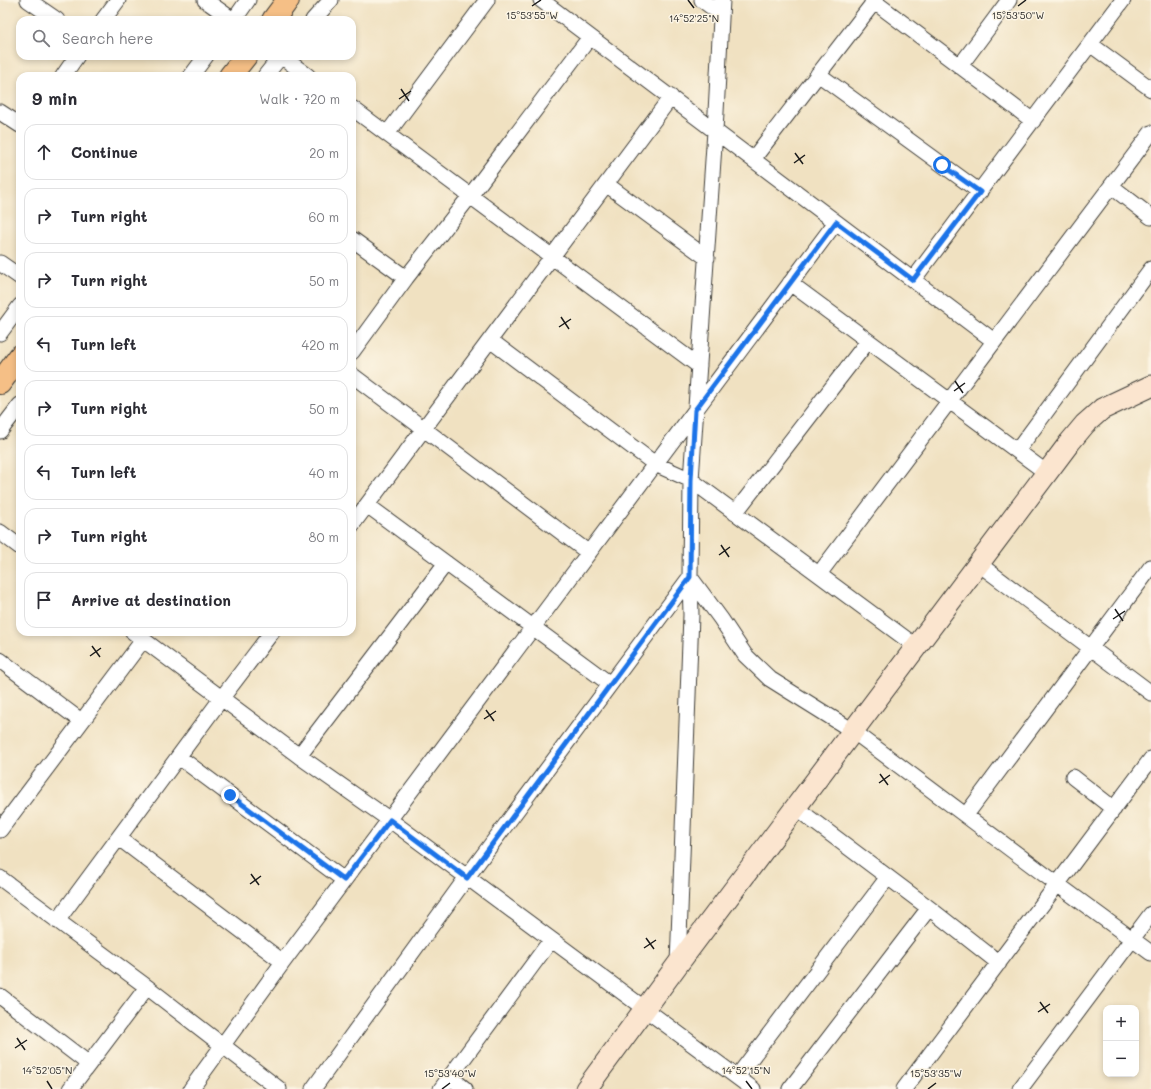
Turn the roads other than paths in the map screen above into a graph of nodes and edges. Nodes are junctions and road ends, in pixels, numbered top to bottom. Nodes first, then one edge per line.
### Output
1 (28, 0) edge
2 (118, 0) edge
3 (205, 0) edge
4 (248, 0) edge
5 (288, 0) edge
6 (331, 0) edge
7 (487, 0) edge
8 (541, 0) edge
9 (702, 0) edge
10 (1009, 0) edge
11 (1123, 0) edge
12 (873, 1) edge
13 (722, 7) edge
14 (51, 16) edge
15 (106, 16) edge
16 (227, 16) edge
17 (236, 16) edge
18 (276, 16) edge
19 (317, 16) edge
20 (590, 37) junction
21 (1090, 44) junction
22 (74, 60) edge
23 (203, 60) edge
24 (243, 60) edge
25 (278, 60) edge
26 (286, 60) edge
27 (960, 66) junction
28 (66, 72) edge
29 (194, 72) edge
30 (233, 72) edge
31 (269, 72) edge
32 (303, 72) edge
33 (818, 74) junction
34 (1151, 89) edge
35 (671, 97) junction
36 (356, 111) edge
37 (0, 112) edge
38 (1033, 121) junction
39 (16, 122) edge
40 (715, 131) junction
41 (1151, 133) edge
42 (387, 134) junction
43 (753, 159) junction
44 (606, 184) junction
45 (1110, 186) junction
46 (980, 192) junction
47 (470, 196) junction
48 (1151, 217) edge
49 (836, 222) junction
50 (356, 242) edge
51 (552, 257) junction
52 (707, 258) junction
53 (0, 263) edge
54 (1151, 269) edge
55 (16, 274) edge
56 (406, 278) junction
57 (913, 280) junction
58 (790, 283) junction
59 (16, 311) edge
60 (0, 333) edge
61 (490, 340) junction
62 (868, 341) junction
63 (994, 341) junction
64 (356, 347) edge
65 (16, 361) edge
66 (699, 366) junction
67 (356, 377) edge
68 (0, 383) edge
69 (1151, 386) edge
70 (949, 401) junction
71 (16, 410) edge
72 (695, 410) junction
73 (424, 428) junction
74 (0, 431) edge
75 (1017, 451) junction
76 (655, 464) junction
77 (1047, 473) junction
78 (691, 480) junction
79 (367, 505) junction
80 (736, 513) junction
81 (356, 520) edge
82 (0, 532) edge
83 (16, 544) edge
84 (589, 552) junction
85 (446, 563) junction
86 (979, 564) junction
87 (1151, 567) edge
88 (819, 574) junction
89 (690, 577) junction
90 (533, 628) junction
91 (138, 636) edge
92 (269, 636) edge
93 (917, 646) junction
94 (1091, 648) junction
95 (0, 660) edge
96 (610, 684) junction
97 (1151, 693) edge
98 (221, 699) junction
99 (81, 721) junction
100 (853, 732) junction
101 (299, 756) junction
102 (179, 758) junction
103 (1151, 759) edge
104 (1073, 777) dead end
105 (796, 808) junction
106 (1114, 809) junction
107 (966, 815) junction
108 (390, 820) junction
109 (0, 830) edge
110 (119, 838) junction
111 (0, 878) edge
112 (467, 878) junction
113 (888, 878) junction
114 (344, 880) junction
115 (1057, 884) junction
116 (928, 908) junction
117 (1151, 914) edge
118 (57, 921) junction
119 (1133, 939) junction
120 (551, 940) junction
121 (1151, 953) edge
122 (282, 962) junction
123 (999, 963) junction
124 (678, 964) junction
125 (147, 987) junction
126 (0, 996) edge
127 (645, 1010) junction
128 (223, 1045) junction
129 (89, 1064) junction
130 (737, 1077) junction
131 (446, 1083) edge
132 (910, 1087) edge
133 (750, 1088) edge
134 (70, 1089) edge
135 (191, 1089) edge
136 (279, 1089) edge
137 (314, 1089) edge
138 (466, 1089) edge
139 (586, 1089) edge
140 (790, 1089) edge
141 (1020, 1089) edge

1 - 14 street
2 - 15 street
3 - 16 street
4 - 17 street
5 - 18 main road
6 - 19 street
7 - 42 street
8 - 20 street
9 - 13 street
10 - 27 street
11 - 21 street
12 - 27 street
12 - 33 street
13 - 40 street
20 - 35 street
20 - 47 street
21 - 34 street
21 - 38 street
22 - 28 street
23 - 29 street
24 - 30 main road
25 - 31 street
26 - 32 street
27 - 38 street
33 - 43 street
33 - 46 street
35 - 40 street
35 - 44 street
36 - 42 street
37 - 39 street
38 - 46 street
40 - 43 street
40 - 52 street
41 - 45 street
42 - 47 street
43 - 49 street
44 - 51 street
44 - 52 street
45 - 48 street
45 - 63 street
46 - 57 street
47 - 51 street
47 - 56 street
49 - 57 street
49 - 58 street
50 - 56 street
51 - 61 street
51 - 66 street
52 - 66 street
53 - 55 street
54 - 75 street
56 - 64 street
57 - 63 street
58 - 62 street
58 - 72 street
59 - 60 street
61 - 73 street
61 - 76 street
62 - 70 street
62 - 80 street
63 - 70 street
65 - 68 main road
66 - 72 street
67 - 73 street
69 - 77 street
70 - 75 street
70 - 88 street
71 - 74 street
72 - 76 street
72 - 78 street
73 - 79 street
73 - 84 street
75 - 77 street
76 - 78 street
76 - 84 street
77 - 86 street
78 - 80 street
78 - 89 street
79 - 81 street
79 - 85 street
80 - 88 street
82 - 83 street
84 - 90 street
85 - 90 street
85 - 101 street
86 - 93 street
86 - 94 street
87 - 94 street
88 - 93 street
89 - 96 street
89 - 100 street
89 - 124 street
90 - 96 street
90 - 108 street
91 - 98 street
91 - 99 street
92 - 98 street
93 - 100 street
94 - 97 street
94 - 107 street
95 - 99 street
96 - 112 street
98 - 101 street
98 - 102 street
99 - 109 street
100 - 105 street
100 - 107 street
101 - 108 street
102 - 110 street
102 - 114 street
103 - 106 street
104 - 106 street
105 - 113 street
105 - 124 street
106 - 115 street
107 - 115 street
108 - 112 street
108 - 114 street
110 - 118 street
110 - 122 street
111 - 118 street
112 - 120 street
112 - 137 street
113 - 116 street
113 - 130 street
114 - 122 street
115 - 119 street
115 - 123 street
116 - 123 street
116 - 140 street
117 - 119 street
118 - 125 street
119 - 121 street
119 - 141 street
120 - 127 street
120 - 131 street
122 - 128 street
123 - 132 street
124 - 127 street
125 - 128 street
125 - 129 street
126 - 129 street
127 - 130 street
127 - 139 street
128 - 135 street
128 - 136 street
129 - 134 street
130 - 133 street
131 - 138 street

